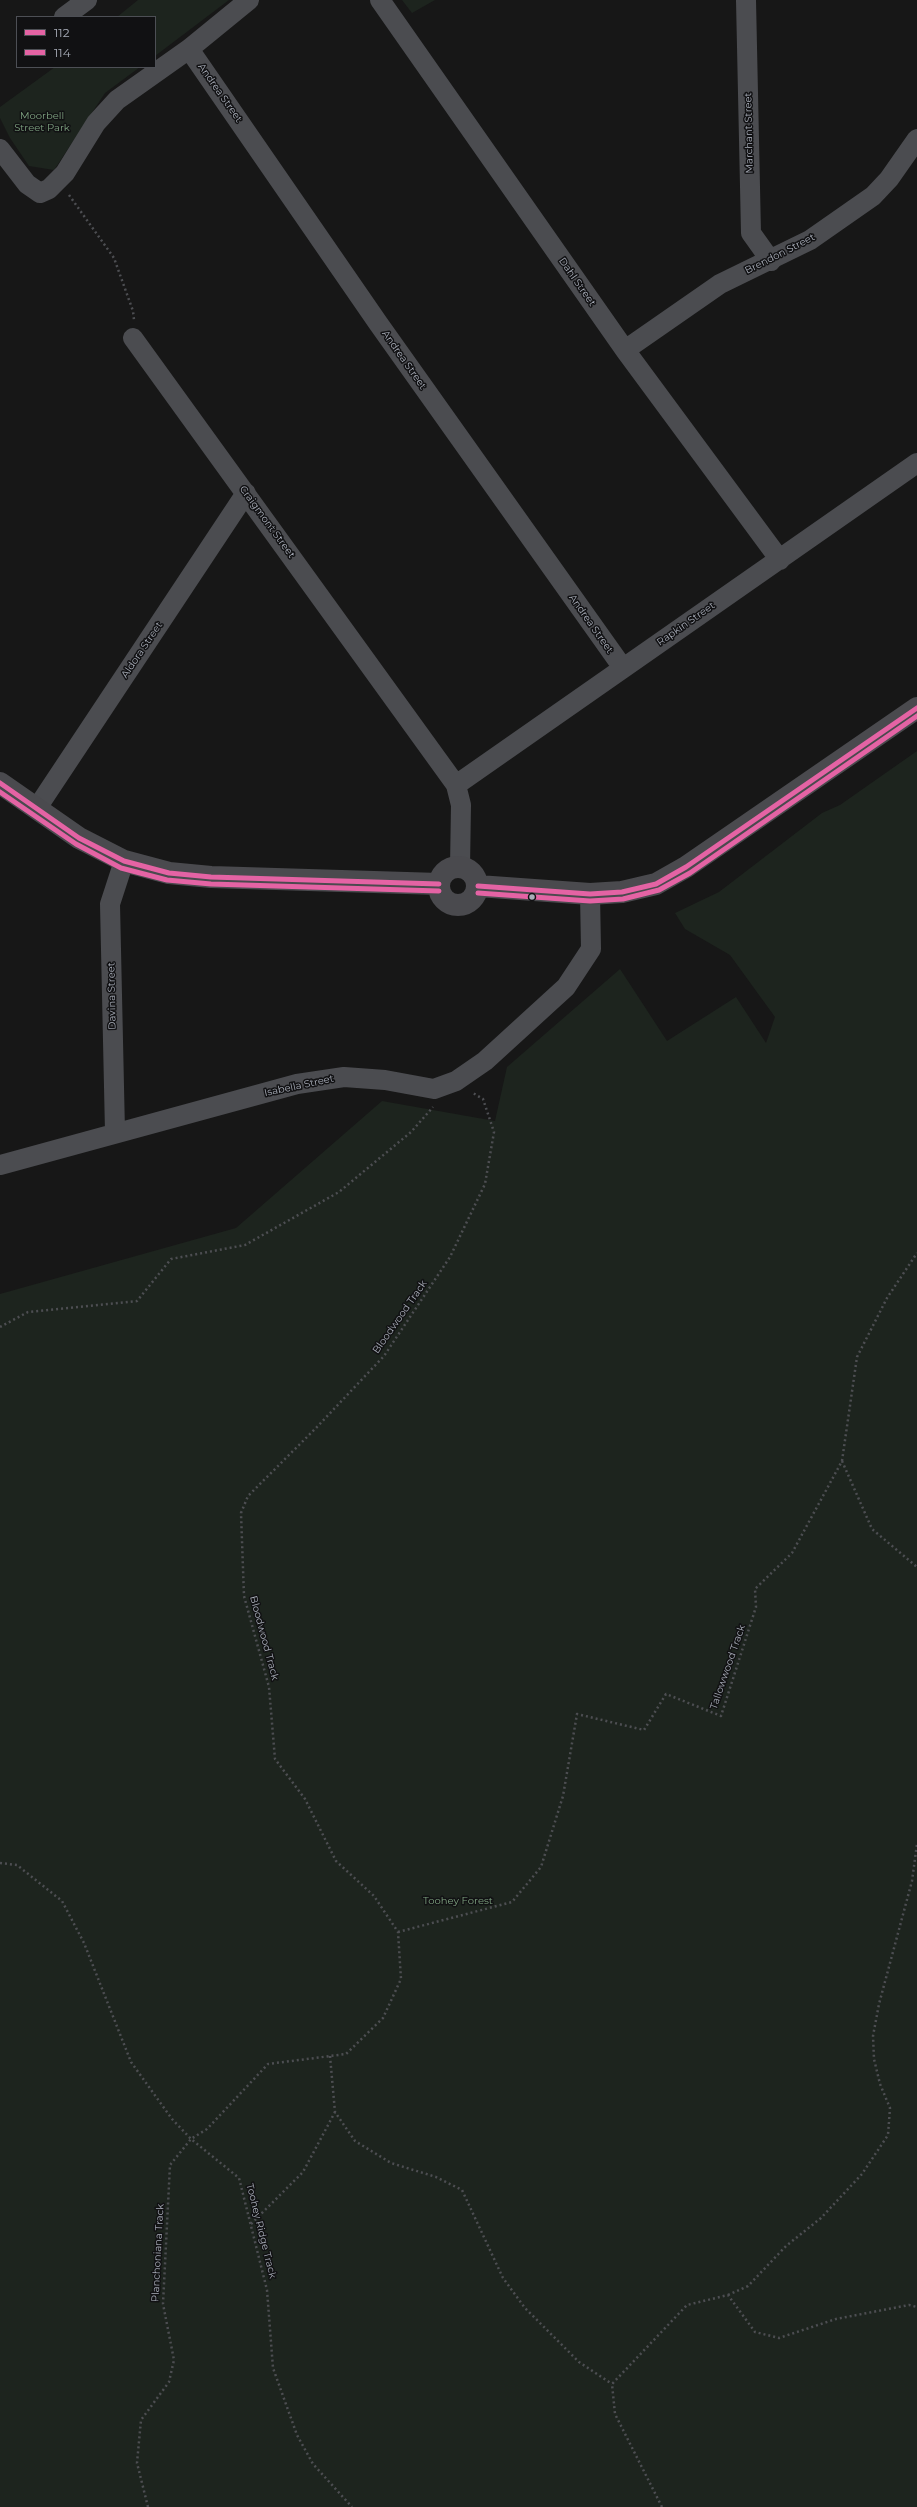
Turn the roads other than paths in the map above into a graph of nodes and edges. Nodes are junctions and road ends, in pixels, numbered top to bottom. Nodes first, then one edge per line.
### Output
1 (87, 0) edge
2 (249, 0) edge
3 (380, 0) edge
4 (746, 0) edge
5 (65, 16) edge
6 (188, 49) junction
7 (917, 139) edge
8 (0, 149) edge
9 (770, 261) junction
10 (133, 338) road end
11 (625, 350) junction
12 (917, 463) edge
13 (246, 493) junction
14 (780, 560) junction
15 (622, 668) junction
16 (917, 708) edge
17 (0, 783) edge
18 (456, 785) junction
19 (37, 808) junction
20 (124, 861) junction
21 (460, 867) junction
22 (439, 884) junction
23 (478, 886) junction
24 (590, 894) junction
25 (114, 1132) junction
26 (0, 1165) edge

1 - 5 street
2 - 6 street
3 - 11 street, Dahl Street
4 - 9 street, Marchant Street
6 - 8 street
6 - 15 street, Andrea Street
7 - 9 street, Brendon Street
9 - 11 street, Brendon Street
10 - 13 street, Craigmont Street
11 - 14 street, Dahl Street
12 - 14 street, Rapkin Street
13 - 18 street, Craigmont Street
13 - 19 street, Aldora Street
14 - 15 street, Rapkin Street
15 - 18 street, Rapkin Street
16 - 24 street
17 - 19 street
18 - 21 street, Craigmont Street
19 - 20 street
20 - 22 street
20 - 25 street, Davina Street
21 - 22 street
21 - 23 street
22 - 23 street
23 - 24 street
24 - 25 street, Isabella Street
25 - 26 street, Isabella Street

